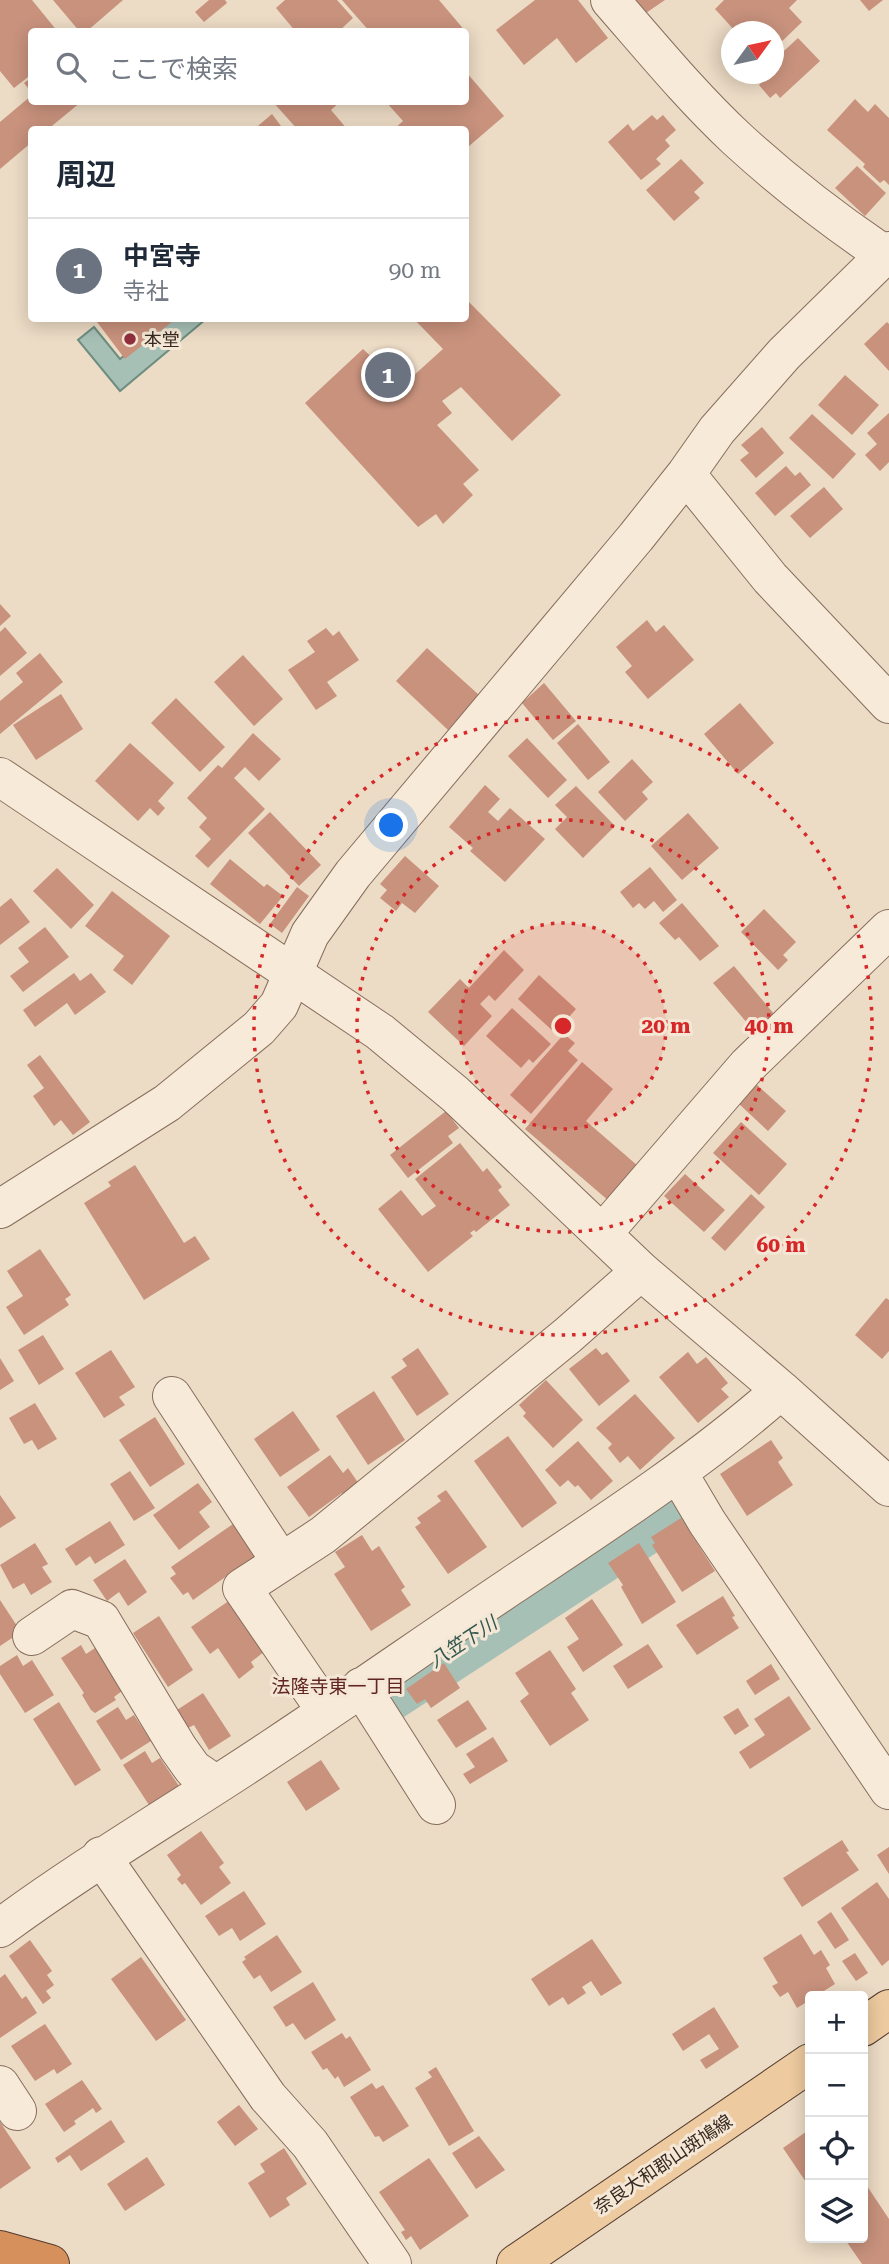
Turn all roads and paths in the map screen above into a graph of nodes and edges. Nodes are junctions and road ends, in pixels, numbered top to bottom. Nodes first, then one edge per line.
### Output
1 (610, 0) edge
2 (887, 253) edge
3 (685, 474) junction
4 (889, 704) edge
5 (0, 777) edge
6 (889, 929) edge
7 (293, 973) junction
8 (0, 1209) edge
9 (603, 1233) junction
10 (641, 1270) junction
11 (781, 1390) junction
12 (172, 1396) dead end
13 (678, 1473) junction
14 (889, 1487) edge
15 (281, 1562) junction
16 (32, 1636) dead end
17 (370, 1701) junction
18 (326, 1711) junction
19 (215, 1784) junction
20 (889, 1790) edge
21 (436, 1805) dead end
22 (102, 1856) junction
23 (0, 1928) edge
24 (889, 2010) edge
25 (868, 2024) edge
26 (805, 2066) edge
27 (0, 2250) edge
28 (50, 2264) edge
29 (393, 2264) edge
30 (516, 2264) edge

1 - 2 street
2 - 3 street
3 - 4 street
3 - 7 street
5 - 7 street
6 - 9 street
7 - 8 street
7 - 9 street
9 - 10 street
10 - 11 street
10 - 15 street
11 - 13 street
11 - 14 street
12 - 15 street
13 - 17 street
13 - 20 street
15 - 18 street
16 - 19 street
17 - 18 street
17 - 21 street
18 - 19 street
19 - 22 street
22 - 23 street
22 - 29 street
24 - 25 main road
26 - 30 main road, 奈良大和郡山斑鳩線
27 - 28 highway

